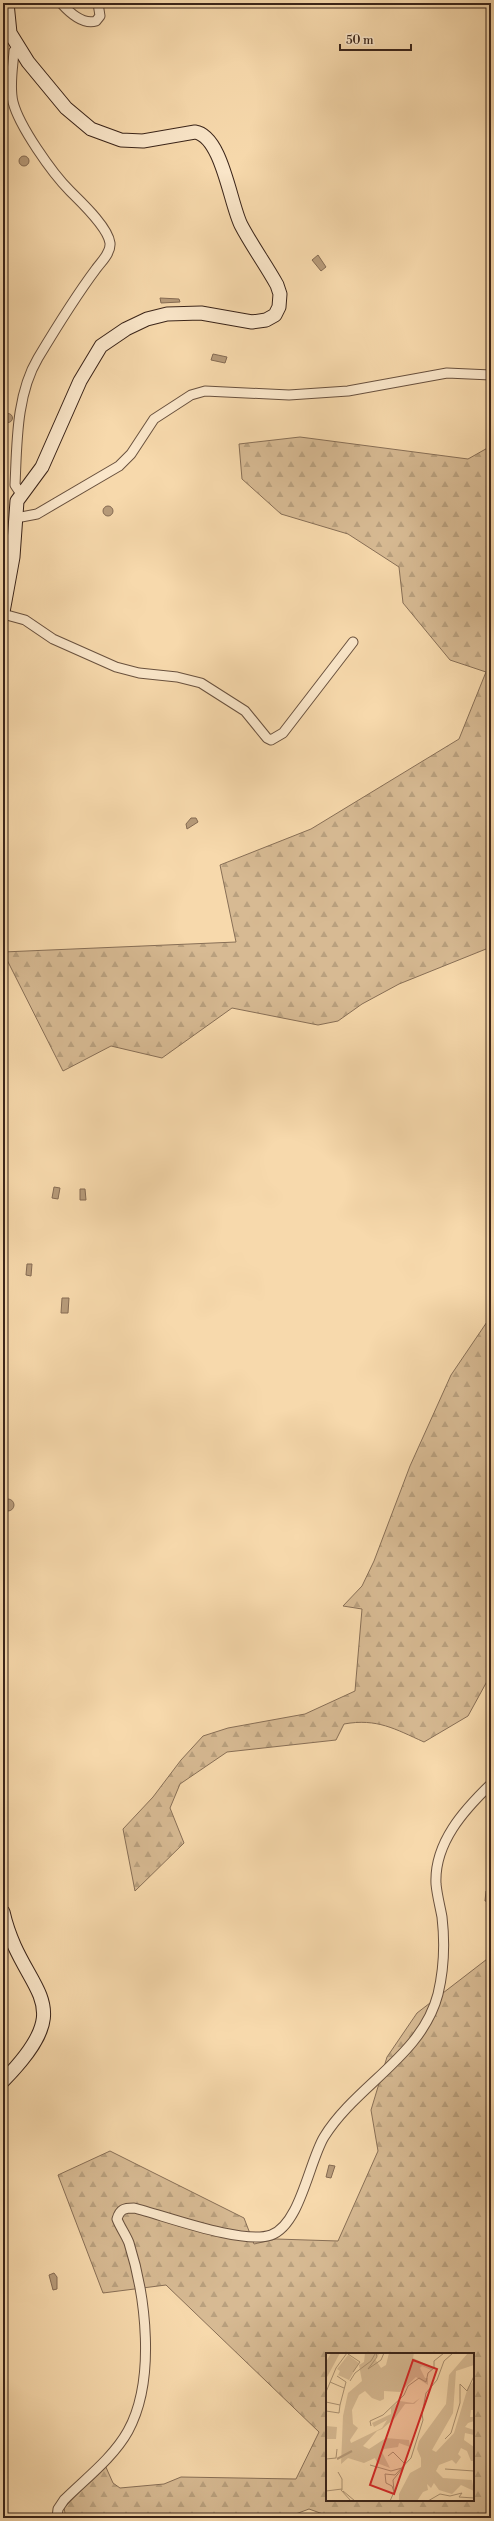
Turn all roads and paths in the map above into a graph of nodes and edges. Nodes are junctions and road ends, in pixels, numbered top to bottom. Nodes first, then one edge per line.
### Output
1 (7, 3) edge
2 (61, 3) edge
3 (98, 3) edge
4 (18, 47) junction
5 (491, 375) edge
6 (21, 494) junction
7 (16, 518) junction
8 (3, 613) edge
9 (353, 642) dead end
10 (491, 1784) edge
11 (3, 1912) edge
12 (3, 2081) edge
13 (57, 2518) edge

1 - 4 street
2 - 3 street
4 - 6 street
4 - 6 street
5 - 7 street
6 - 7 street
7 - 8 street
8 - 9 street
10 - 13 street
11 - 12 street

